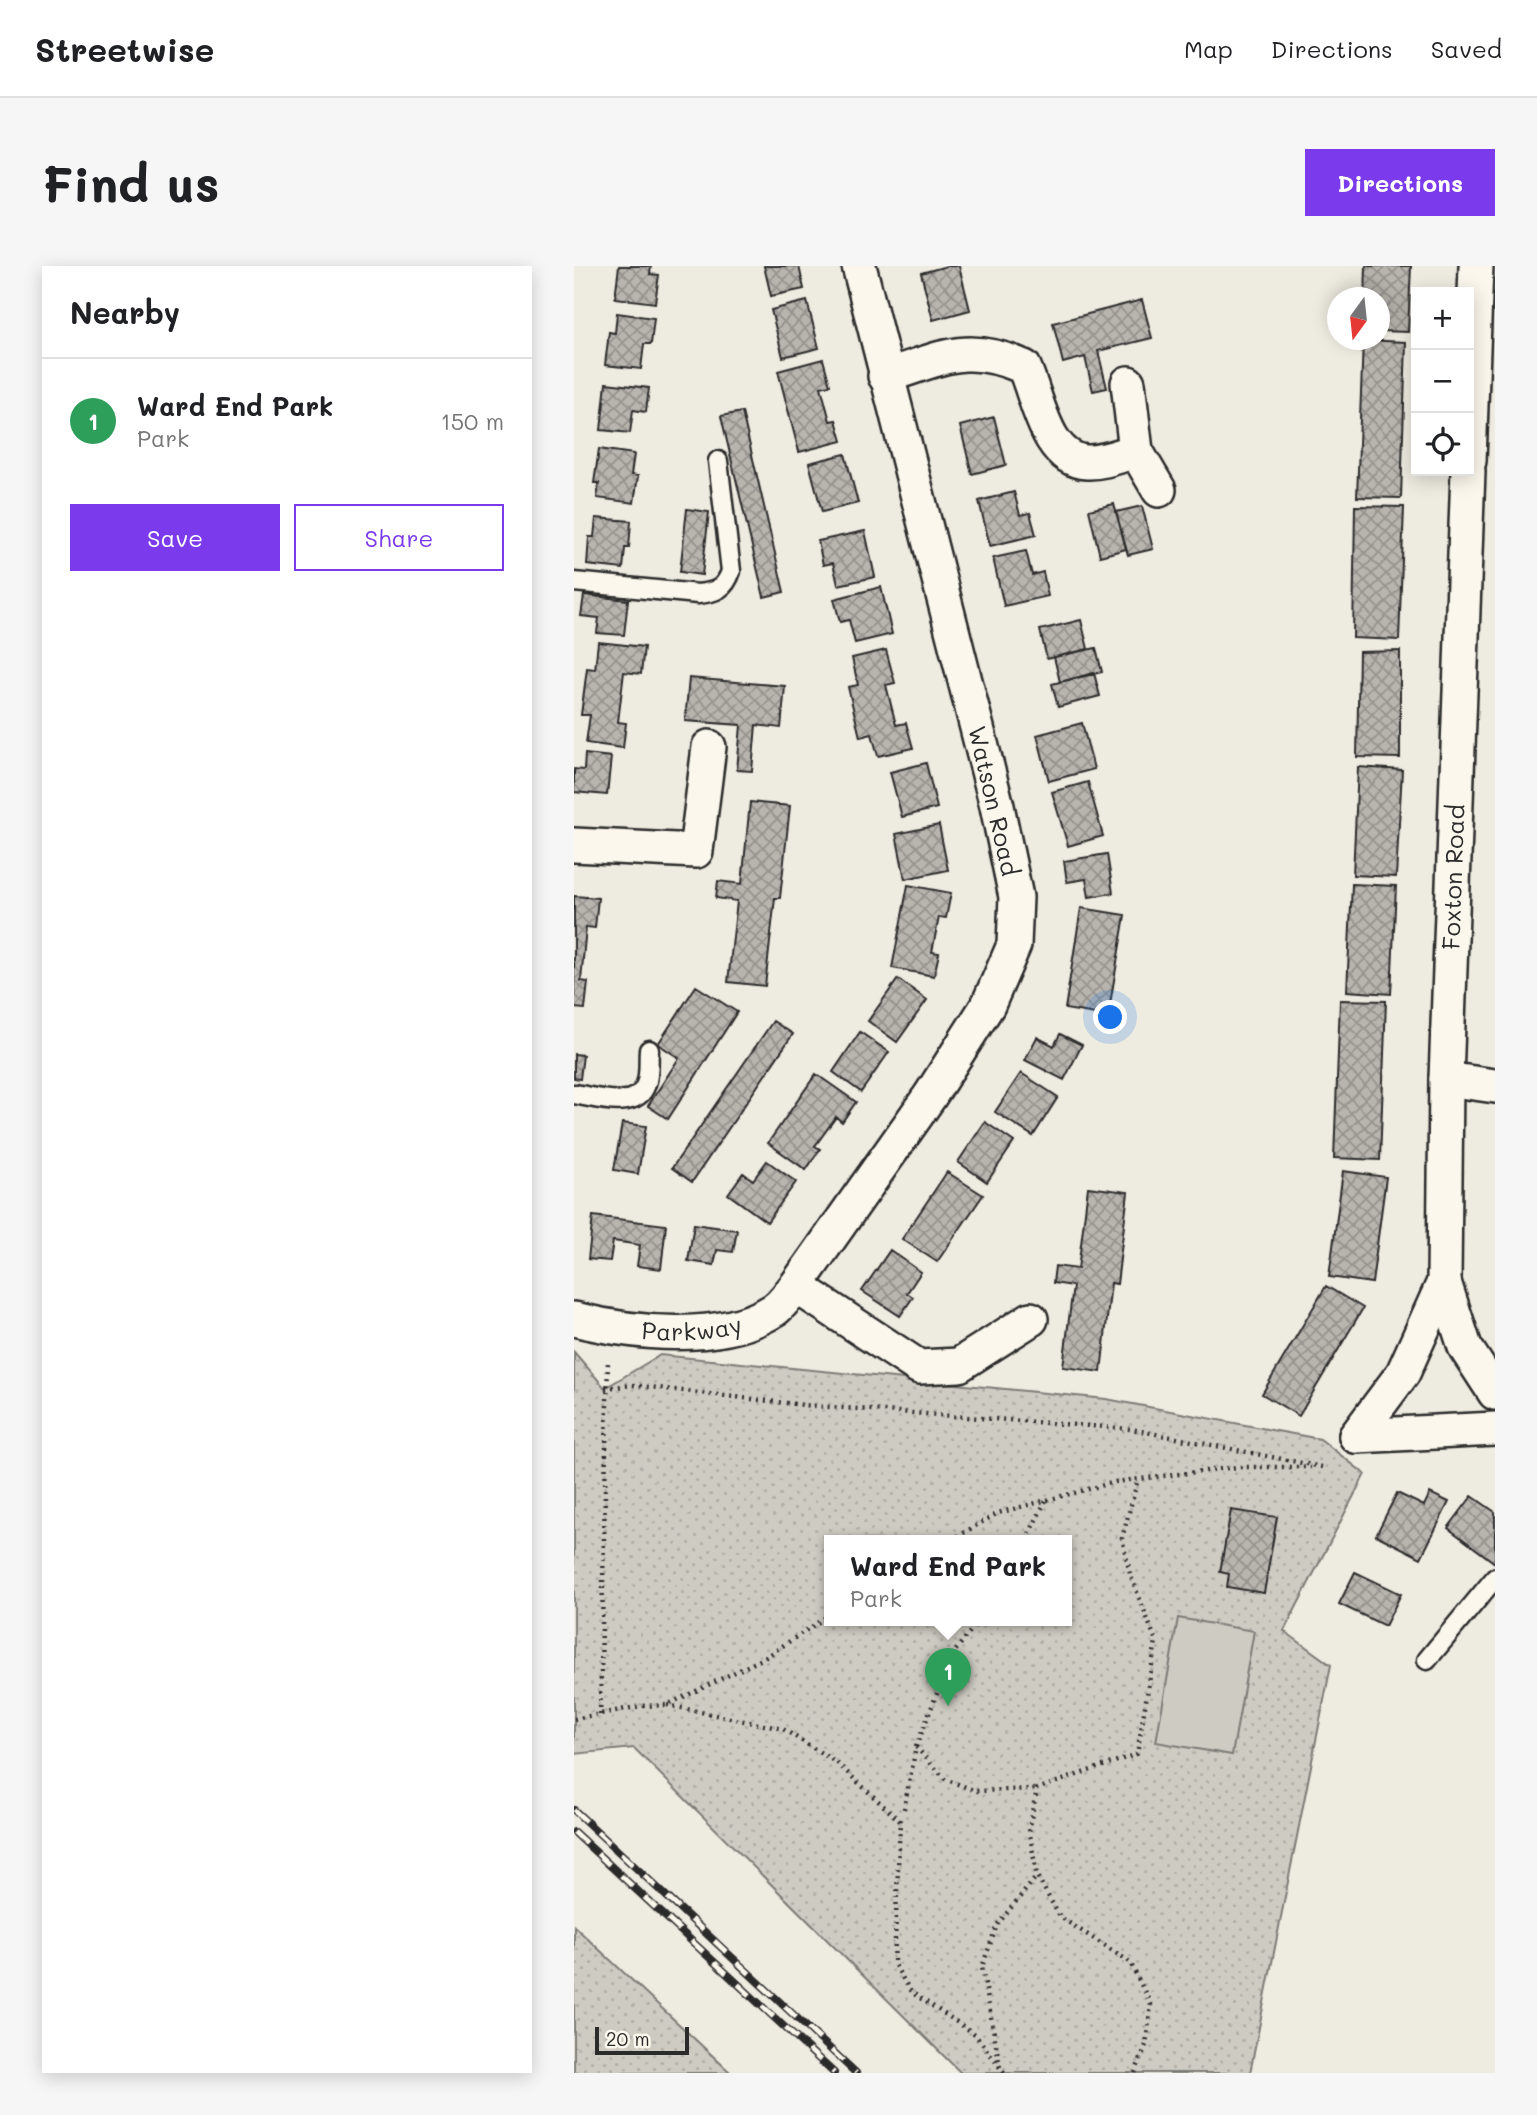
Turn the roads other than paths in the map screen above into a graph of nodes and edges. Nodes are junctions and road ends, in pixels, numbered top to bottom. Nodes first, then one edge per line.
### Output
1 (859, 266) edge
2 (1476, 266) edge
3 (885, 376) junction
4 (1128, 383) dead end
5 (1471, 413) edge
6 (1136, 451) junction
7 (718, 461) dead end
8 (1468, 476) edge
9 (1159, 490) dead end
10 (574, 582) edge
11 (709, 747) dead end
12 (574, 845) edge
13 (649, 1050) dead end
14 (1446, 1079) junction
15 (1495, 1086) edge
16 (574, 1094) edge
17 (1444, 1282) junction
18 (796, 1286) junction
19 (574, 1318) edge
20 (1031, 1319) dead end
21 (1495, 1393) edge
22 (1495, 1429) edge
23 (1495, 1578) edge
24 (1427, 1660) dead end

1 - 3 street, Watson Road
2 - 5 street
3 - 6 street
3 - 18 street, Watson Road
4 - 6 street
6 - 9 street
7 - 10 lane
8 - 14 street, Foxton Road
11 - 12 street
13 - 16 lane
14 - 15 street
14 - 17 street, Foxton Road
17 - 21 street
17 - 22 street
18 - 19 street, Parkway
18 - 20 street
23 - 24 lane

